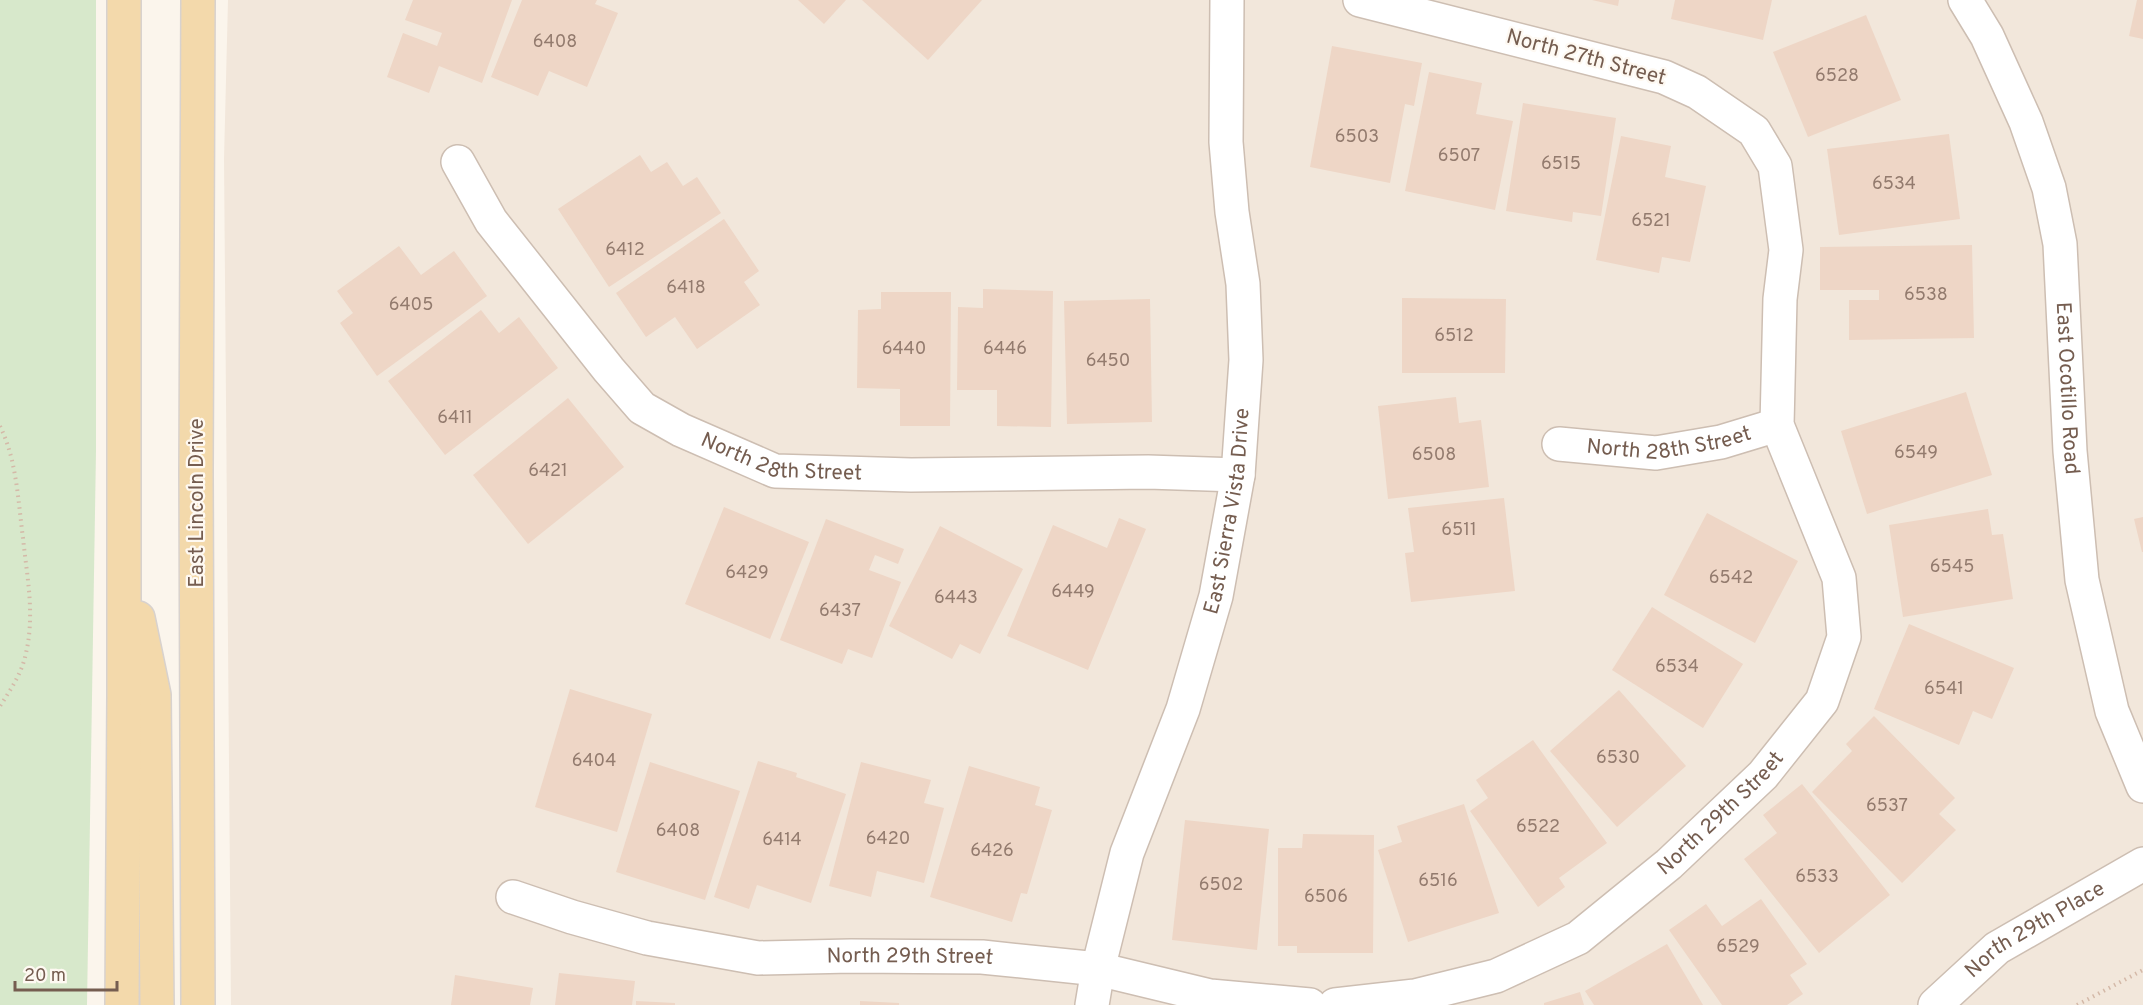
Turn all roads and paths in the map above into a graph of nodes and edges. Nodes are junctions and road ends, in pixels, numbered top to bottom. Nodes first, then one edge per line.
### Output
1 (124, 0) edge
2 (198, 0) edge
3 (1227, 0) edge
4 (1360, 0) edge
5 (1965, 0) edge
6 (458, 162) dead end
7 (1778, 425) junction
8 (0, 426) edge
9 (1559, 444) dead end
10 (1238, 475) junction
11 (124, 555) junction
12 (0, 706) edge
13 (2143, 786) edge
14 (2143, 864) edge
15 (513, 897) dead end
16 (1098, 969) junction
17 (2143, 970) edge
18 (122, 1005) edge
19 (157, 1005) edge
20 (198, 1005) edge
21 (1092, 1005) edge
22 (1310, 1005) edge
23 (1335, 1005) edge
24 (1935, 1005) edge
25 (2077, 1005) edge

1 - 11 main road
2 - 20 main road, East Lincoln Drive
3 - 10 street, East Sierra Vista Drive
4 - 7 street, North 27th Street
5 - 13 street, East Ocotillo Road
6 - 10 street, North 28th Street
7 - 9 street, North 28th Street
7 - 23 street, North 29th Street
8 - 12 path
10 - 16 street, East Sierra Vista Drive
11 - 18 main road
11 - 19 main road
14 - 24 street, North 29th Place
15 - 16 street, North 29th Street
16 - 21 street, East Sierra Vista Drive
16 - 22 street, North 29th Street
17 - 25 path

